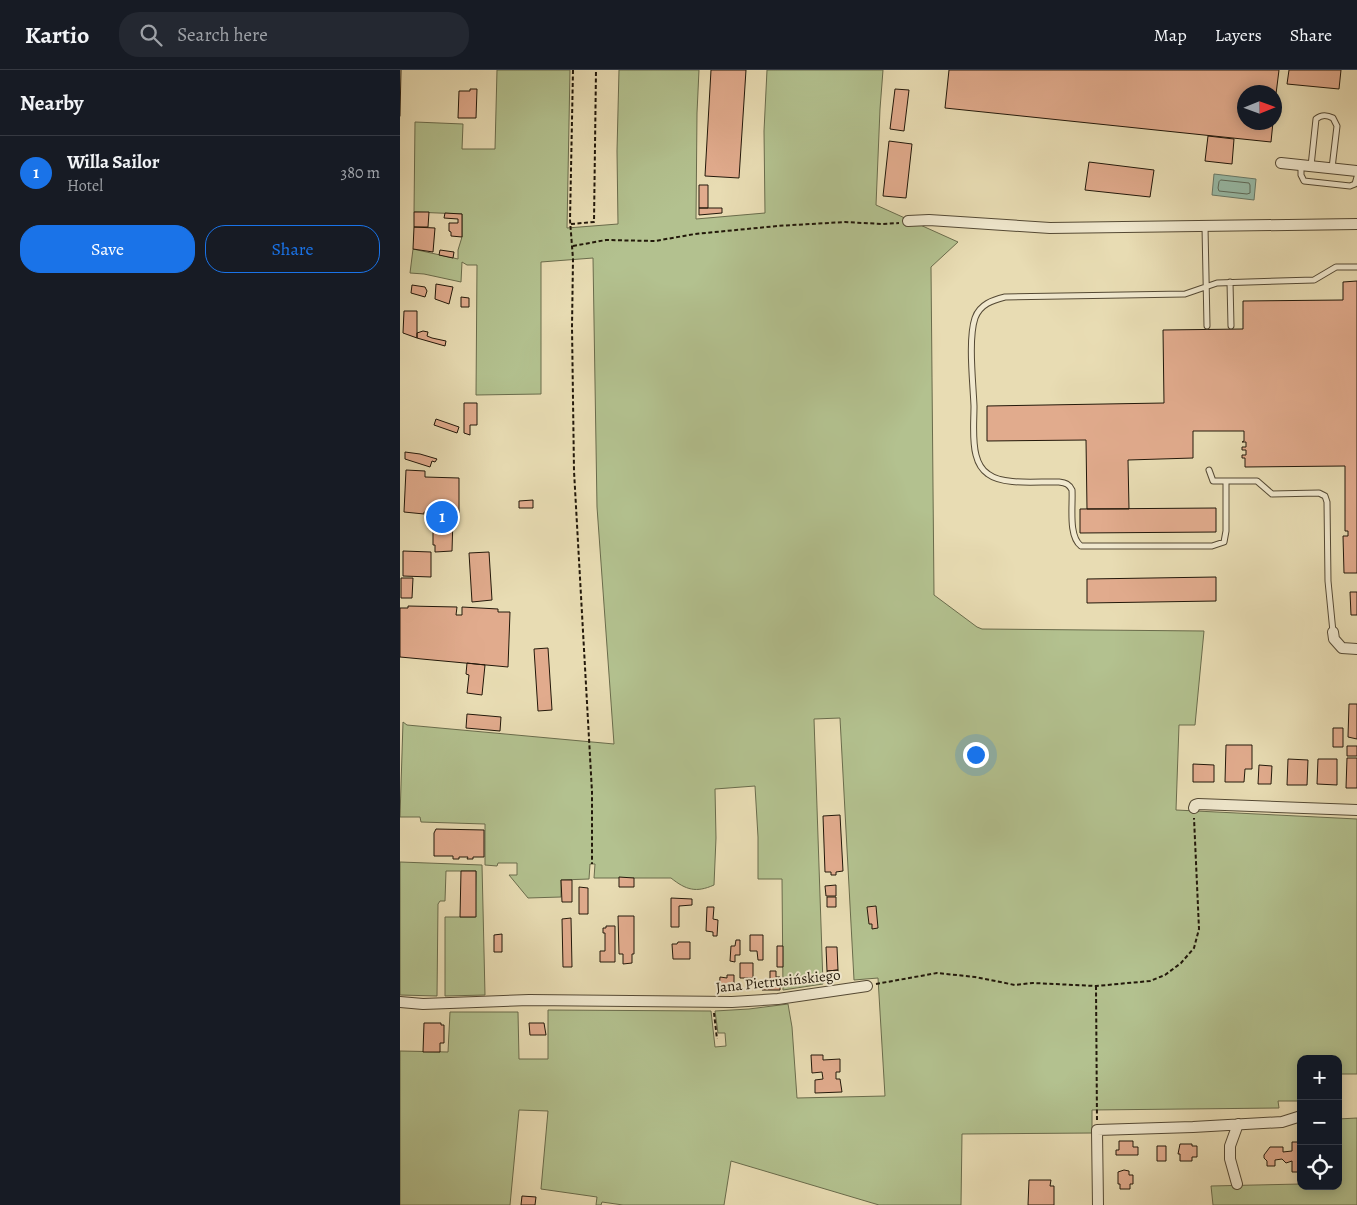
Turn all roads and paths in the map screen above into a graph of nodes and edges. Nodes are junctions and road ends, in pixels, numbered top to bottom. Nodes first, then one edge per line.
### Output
1 (573, 70) edge
2 (596, 70) edge
3 (1281, 163) dead end
4 (1306, 166) junction
5 (1332, 168) junction
6 (1357, 171) edge
7 (1357, 177) edge
8 (908, 221) joint
9 (571, 224) junction
10 (1357, 224) edge
11 (1205, 227) junction
12 (572, 246) junction
13 (1357, 267) edge
14 (1230, 282) junction
15 (1206, 286) junction
16 (1207, 326) dead end
17 (1231, 326) dead end
18 (1209, 470) dead end
19 (1226, 482) junction
20 (1333, 632) joint
21 (1357, 649) edge
22 (1194, 808) joint
23 (1357, 810) edge
24 (592, 864) dead end
25 (867, 986) joint
26 (1096, 986) junction
27 (400, 1002) edge
28 (713, 1011) dead end
29 (717, 1039) dead end
30 (1297, 1117) edge
31 (1238, 1124) junction
32 (1097, 1130) junction
33 (1238, 1184) dead end
34 (1098, 1205) edge

1 - 9 path
2 - 9 path
3 - 4 street
4 - 5 street
4 - 5 lane
4 - 7 lane
5 - 6 street
8 - 11 street
8 - 12 path
9 - 12 path
10 - 11 street
11 - 15 lane
12 - 24 path
13 - 14 lane
14 - 15 lane
14 - 17 lane
15 - 16 lane
15 - 19 lane
18 - 19 lane
19 - 20 lane
20 - 21 street
22 - 23 street
22 - 26 path
25 - 26 path
25 - 27 street, Jana Pietrusińskiego
26 - 32 path
28 - 29 path
30 - 31 street
31 - 32 street
31 - 33 street
32 - 34 street

